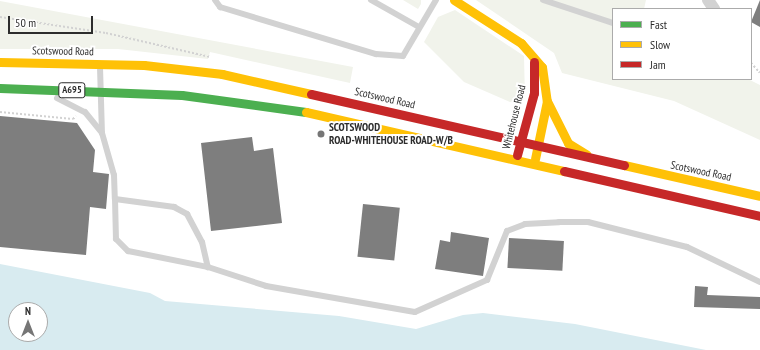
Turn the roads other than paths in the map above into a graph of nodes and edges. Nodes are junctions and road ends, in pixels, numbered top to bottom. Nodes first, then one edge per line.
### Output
1 (215, 0) edge
2 (371, 0) edge
3 (436, 0) edge
4 (454, 0) edge
5 (543, 0) edge
6 (612, 23) edge
7 (419, 27) junction
8 (532, 54) junction
9 (0, 62) edge
10 (101, 63) junction
11 (0, 88) edge
12 (19, 88) junction
13 (99, 91) junction
14 (547, 101) junction
15 (102, 133) junction
16 (520, 142) junction
17 (538, 146) junction
18 (596, 160) junction
19 (515, 161) junction
20 (534, 166) junction
21 (760, 196) edge
22 (115, 199) junction
23 (760, 216) edge
24 (208, 267) junction
25 (760, 282) edge

1 - 7 lane
2 - 7 lane
3 - 7 lane
4 - 8 main road
5 - 6 lane
8 - 14 main road
8 - 16 main road, Whitehouse Road
9 - 10 main road, Scotswood Road
10 - 13 lane
10 - 16 main road, Scotswood Road
11 - 12 main road, A695
12 - 13 main road, A695
12 - 15 lane
13 - 15 lane
13 - 19 main road, A695
14 - 17 main road
14 - 18 main road
15 - 22 lane
16 - 17 main road, Scotswood Road
16 - 19 main road, Whitehouse Road
17 - 18 main road, Scotswood Road
17 - 20 main road
18 - 21 main road, Scotswood Road
19 - 20 main road, A695
20 - 23 main road, A695
22 - 24 lane
22 - 24 lane
24 - 25 lane

